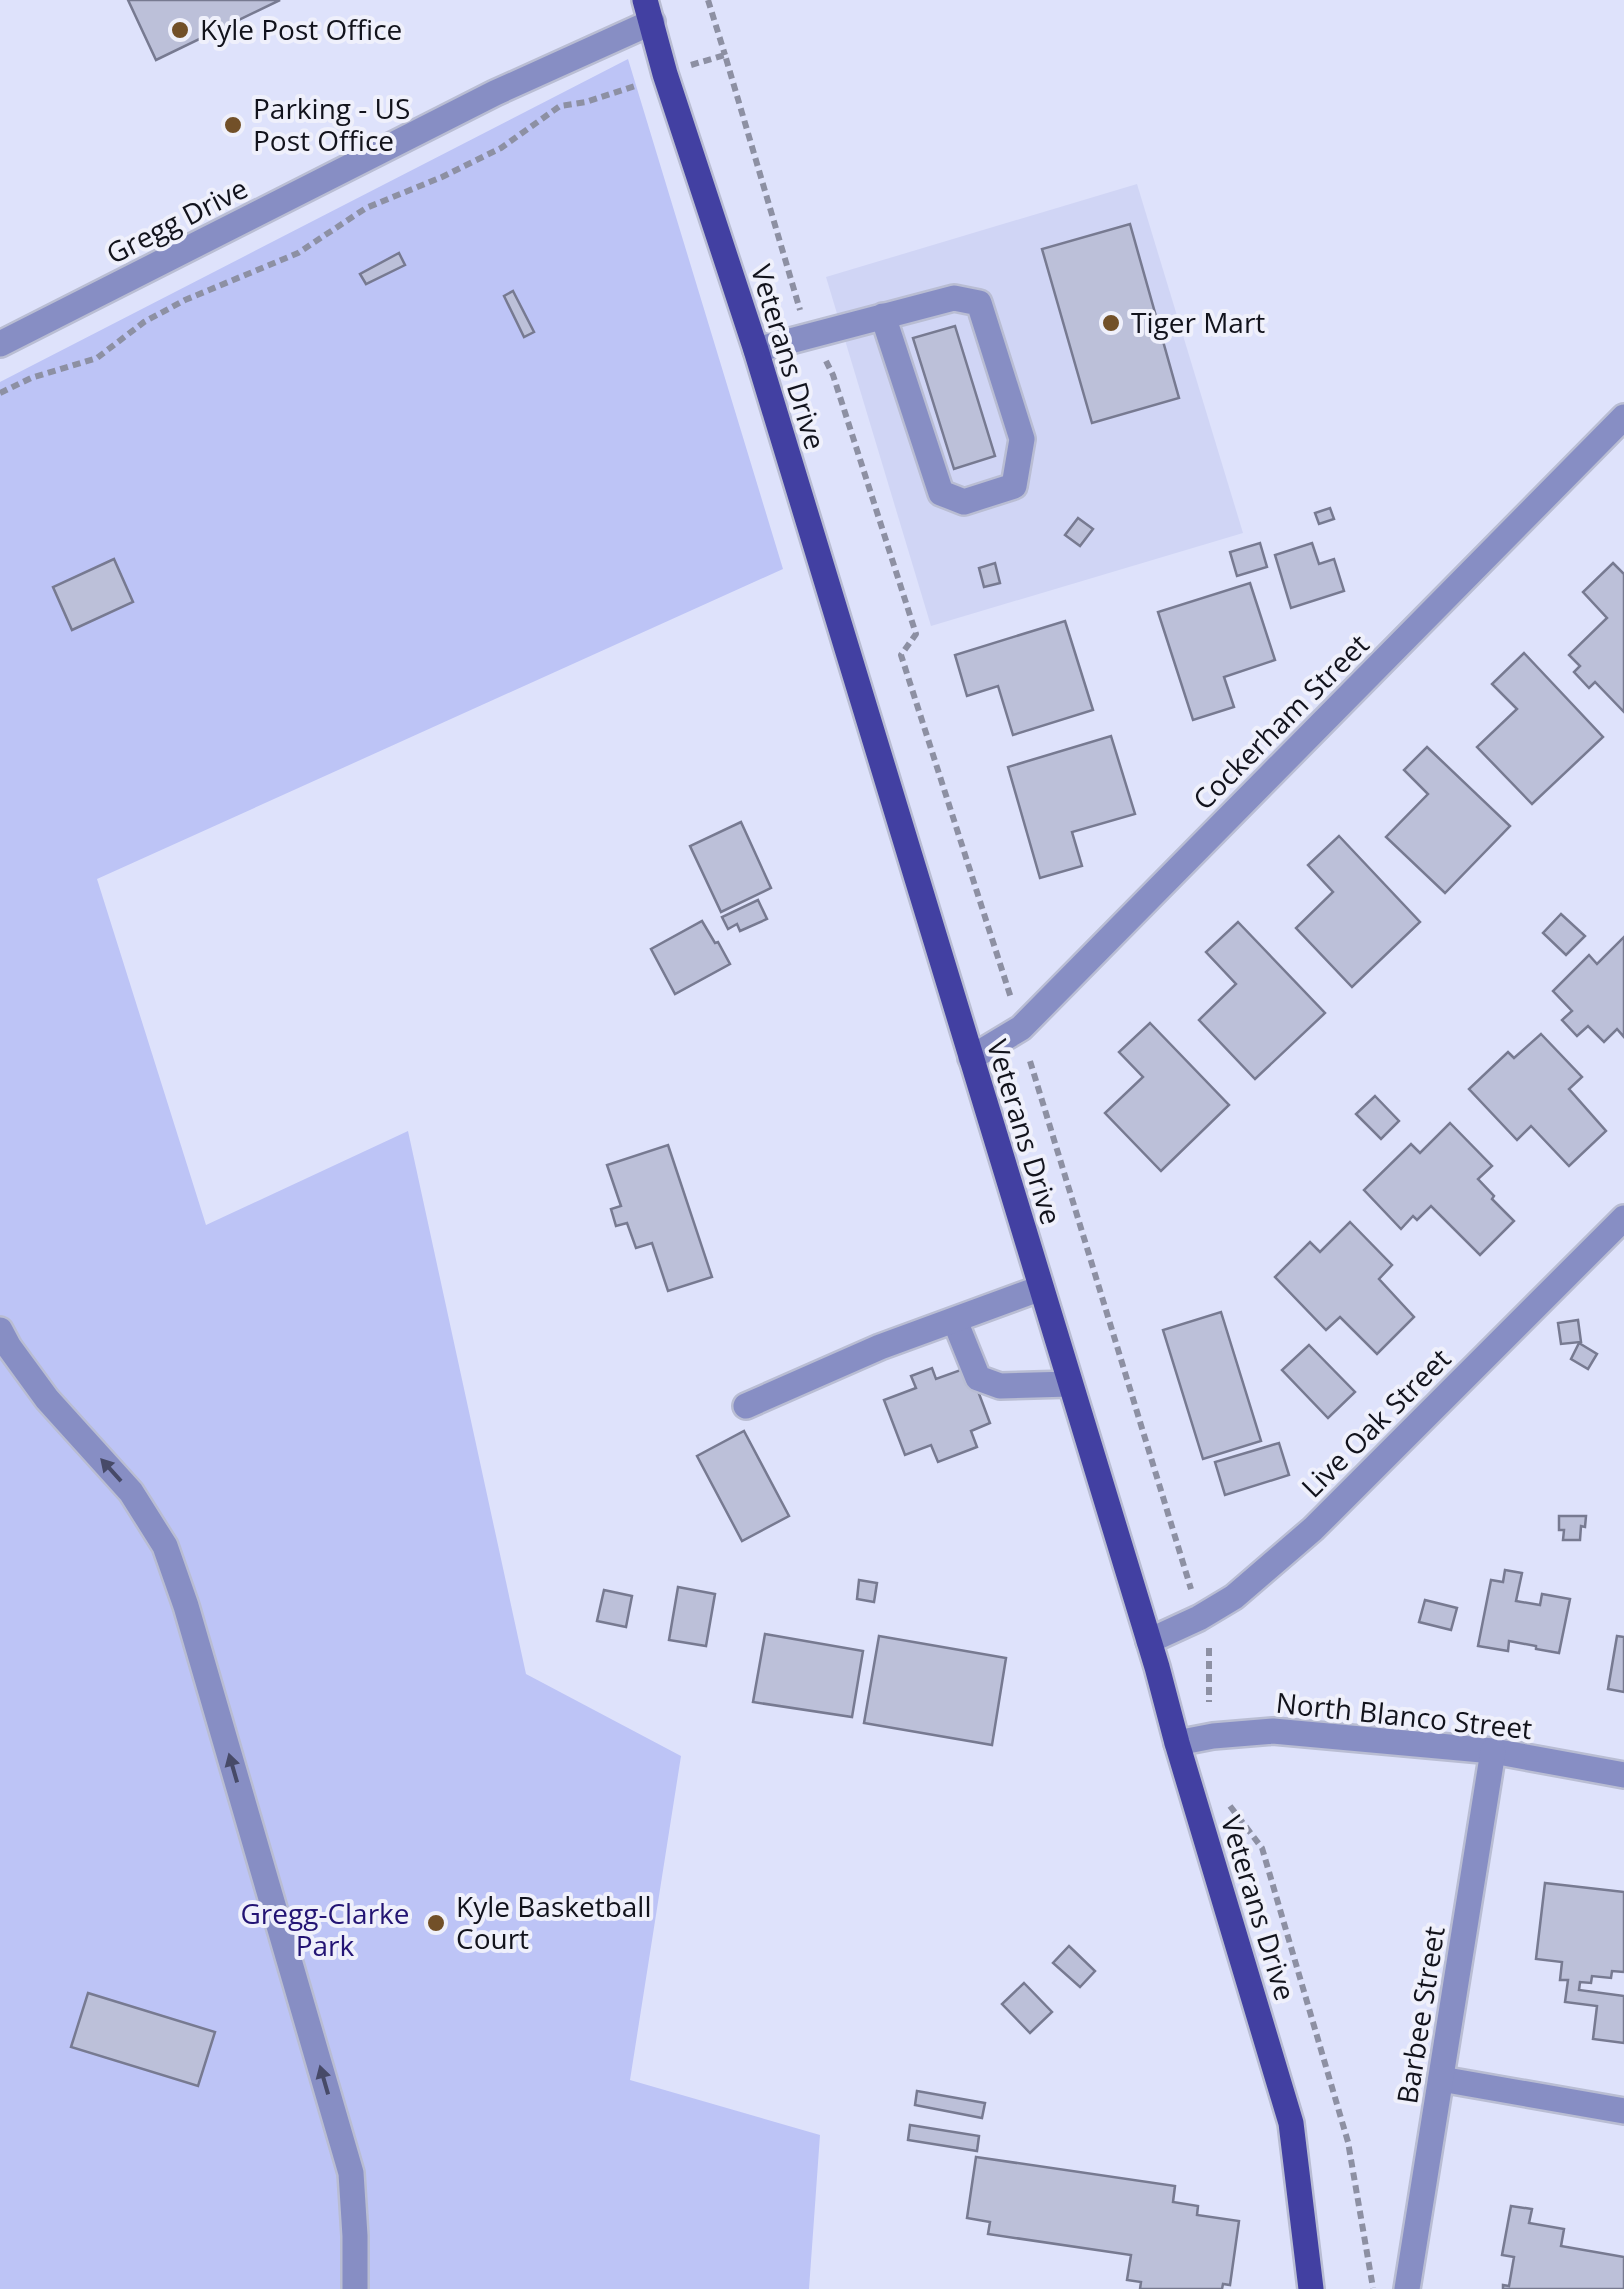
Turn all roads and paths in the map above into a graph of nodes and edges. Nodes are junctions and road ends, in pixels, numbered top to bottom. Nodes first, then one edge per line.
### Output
1 (708, 0) edge
2 (649, 11) edge
3 (725, 54) junction
4 (687, 66) dead end
5 (639, 84) dead end
6 (883, 316) junction
7 (813, 336) junction
8 (0, 344) edge
9 (756, 350) junction
10 (0, 394) edge
11 (1624, 416) edge
12 (1012, 1004) dead end
13 (970, 1058) junction
14 (1030, 1061) dead end
15 (1624, 1218) edge
16 (1041, 1288) junction
17 (954, 1321) junction
18 (0, 1330) edge
19 (1070, 1384) junction
20 (746, 1406) dead end
21 (1194, 1599) dead end
22 (1149, 1641) junction
23 (1209, 1644) dead end
24 (1209, 1702) dead end
25 (1177, 1743) junction
26 (1494, 1751) junction
27 (1624, 1774) edge
28 (1225, 1799) dead end
29 (1442, 2079) junction
30 (1624, 2112) edge
31 (355, 2289) edge
32 (1311, 2289) edge
33 (1374, 2289) edge
34 (1406, 2289) edge

1 - 3 path
2 - 8 street, Gregg Drive
2 - 9 main road, Veterans Drive
3 - 4 path
3 - 7 path
5 - 10 path
6 - 6 street
6 - 7 street
7 - 9 street
7 - 12 path
9 - 13 main road, Veterans Drive
11 - 13 street, Cockerham Street
13 - 16 main road, Veterans Drive
14 - 21 path
15 - 22 street, Live Oak Street
16 - 17 street
16 - 19 main road, Veterans Drive
17 - 19 street
17 - 20 street
31 -> 18 street
19 - 22 main road, Veterans Drive
22 - 25 main road, Veterans Drive
23 - 24 path
25 - 26 street, North Blanco Street
25 - 32 main road, Veterans Drive
26 - 27 street, North Blanco Street
26 - 29 street, Barbee Street
28 - 33 path
29 - 30 street
29 - 34 street, Barbee Street

